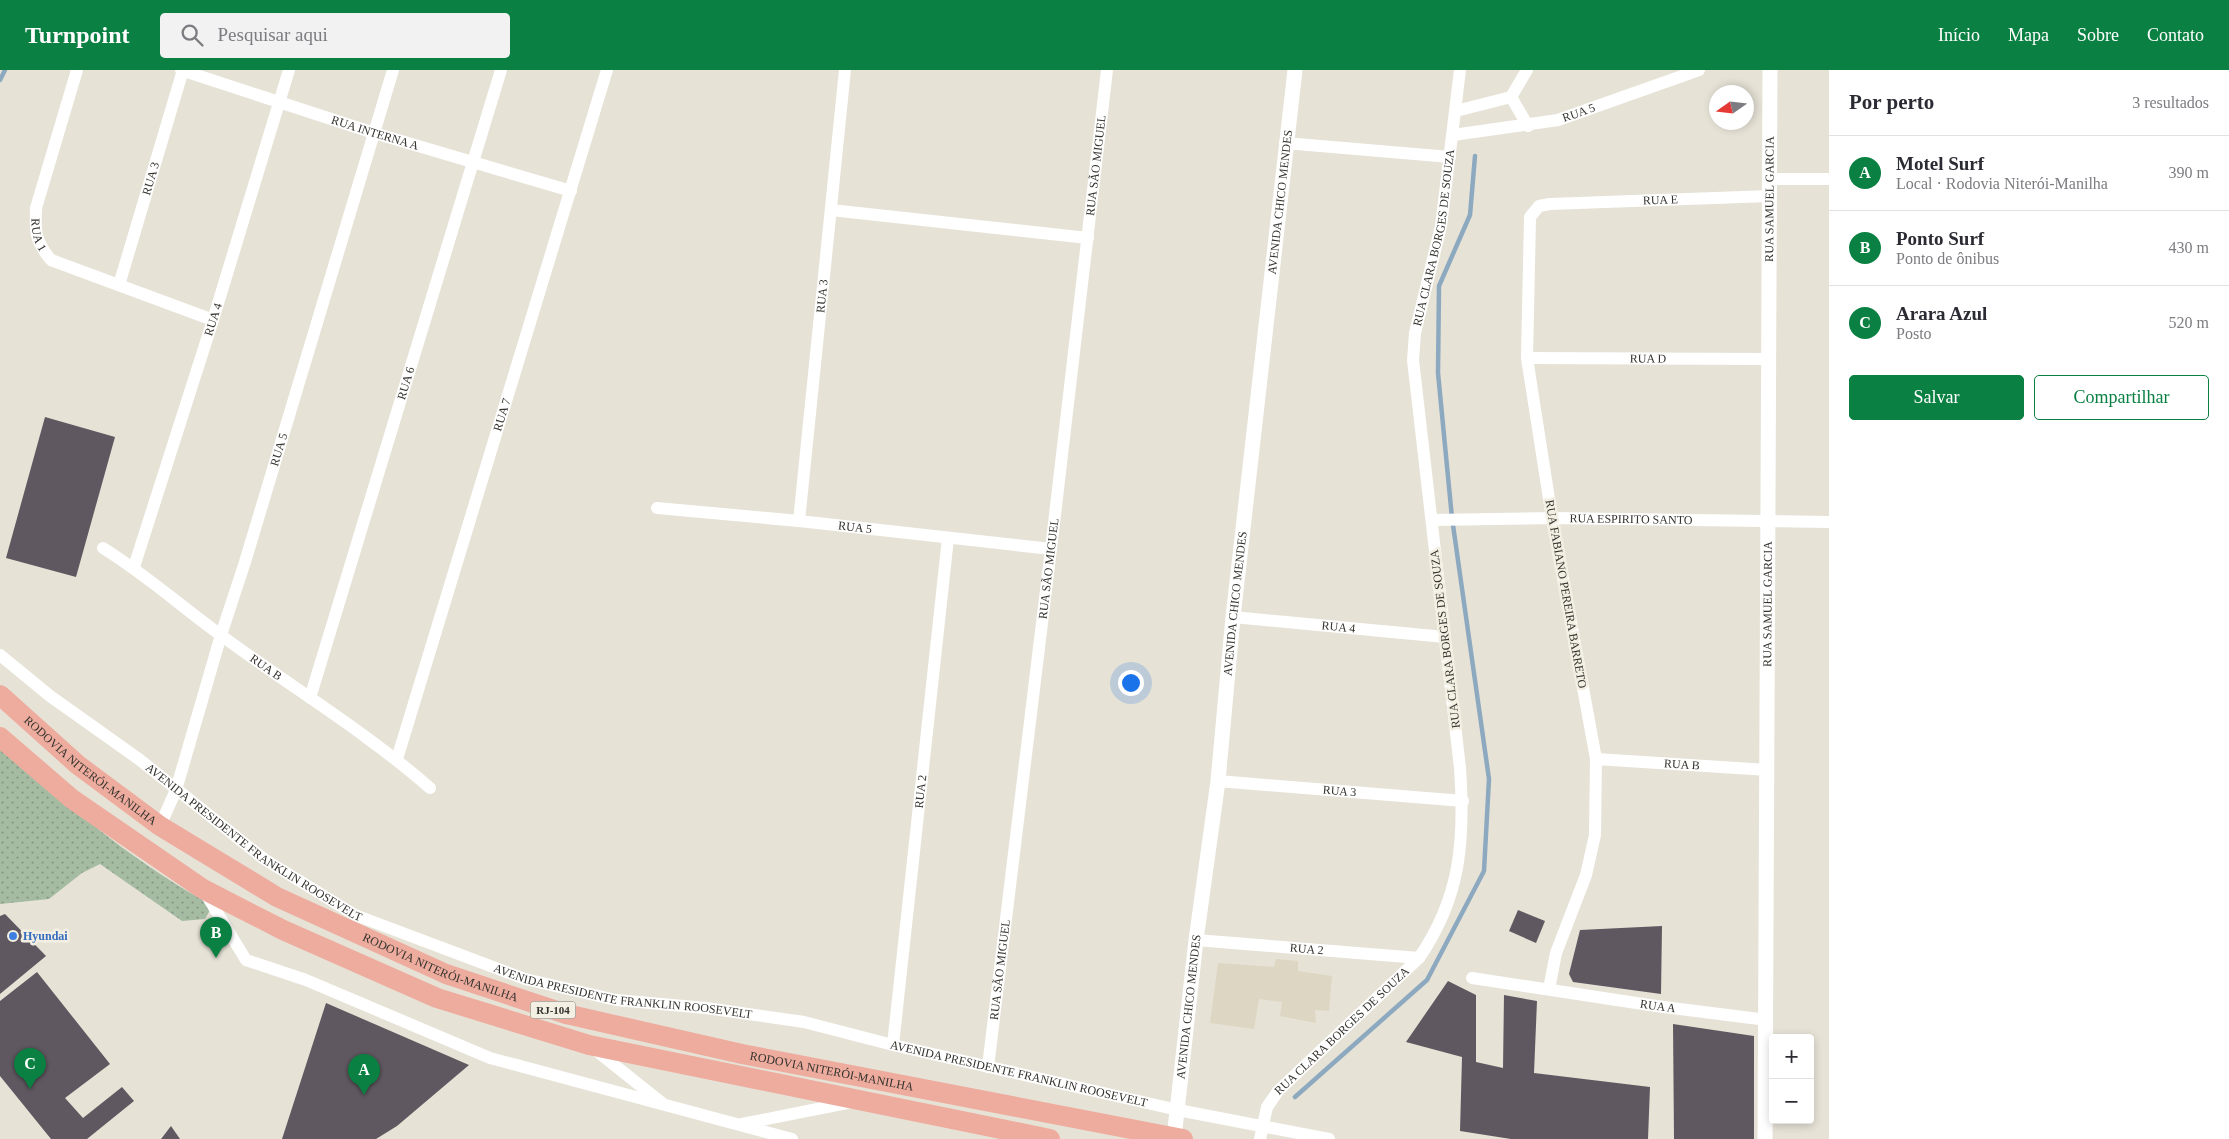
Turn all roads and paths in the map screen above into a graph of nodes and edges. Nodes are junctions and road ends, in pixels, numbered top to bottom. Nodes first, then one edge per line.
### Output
1 (77, 70) edge
2 (183, 70) edge
3 (289, 70) edge
4 (393, 70) edge
5 (501, 70) edge
6 (607, 70) edge
7 (846, 70) edge
8 (1107, 70) edge
9 (1295, 70) edge
10 (1460, 70) edge
11 (1527, 70) edge
12 (1699, 70) edge
13 (1770, 70) edge
14 (1511, 97) junction
15 (279, 103) junction
16 (1456, 110) junction
17 (1528, 126) junction
18 (374, 133) junction
19 (1453, 136) junction
20 (1285, 143) junction
21 (1450, 157) junction
22 (474, 162) junction
23 (1770, 178) junction
24 (1829, 179) edge
25 (571, 191) junction
26 (1770, 196) junction
27 (1550, 204) joint
28 (831, 210) junction
29 (1088, 238) junction
30 (119, 286) junction
31 (213, 320) junction
32 (1528, 358) junction
33 (1769, 359) junction
34 (657, 508) dead end
35 (1552, 518) junction
36 (1438, 520) junction
37 (799, 521) junction
38 (1768, 522) junction
39 (1829, 522) edge
40 (948, 538) junction
41 (103, 548) dead end
42 (1051, 549) junction
43 (134, 567) junction
44 (1234, 617) junction
45 (221, 635) junction
46 (1445, 637) junction
47 (0, 655) edge
48 (0, 694) edge
49 (310, 698) junction
50 (0, 737) edge
51 (397, 759) junction
52 (1596, 759) junction
53 (1768, 770) junction
54 (1218, 781) junction
55 (430, 788) dead end
56 (176, 790) junction
57 (1463, 800) junction
58 (160, 826) junction
59 (202, 889) junction
60 (1196, 940) junction
61 (1419, 958) junction
62 (1472, 978) dead end
63 (1549, 990) junction
64 (616, 1000) junction
65 (1767, 1020) junction
66 (609, 1024) junction
67 (589, 1045) junction
68 (893, 1045) junction
69 (988, 1067) junction
70 (860, 1100) junction
71 (667, 1107) junction
72 (1178, 1110) junction
73 (737, 1125) junction
74 (1262, 1133) edge
75 (1178, 1138) edge
76 (792, 1139) edge
77 (1050, 1139) edge
78 (1329, 1139) edge
79 (1765, 1139) edge

1 - 30 street, RUA 1
2 - 15 street, RUA INTERNA A
2 - 30 street, RUA 3
3 - 15 street, RUA 4
4 - 18 street, RUA 5
5 - 22 street, RUA 6
6 - 25 street, RUA 7
7 - 28 street, RUA 3
8 - 29 street, RUA SÃO MIGUEL
9 - 20 street, AVENIDA CHICO MENDES
10 - 16 street, RUA CLARA BORGES DE SOUZA
11 - 14 street
12 - 17 street, RUA 5
13 - 23 street, RUA SAMUEL GARCIA
14 - 16 street
14 - 17 street
15 - 18 street, RUA INTERNA A
15 - 31 street, RUA 4
16 - 19 street, RUA CLARA BORGES DE SOUZA
17 - 19 street, RUA 5
18 - 22 street, RUA INTERNA A
18 - 45 street, RUA 5
19 - 21 street, RUA CLARA BORGES DE SOUZA
20 - 21 street
20 - 44 street, AVENIDA CHICO MENDES
21 - 36 street, RUA CLARA BORGES DE SOUZA
22 - 25 street, RUA INTERNA A
22 - 49 street, RUA 6
23 - 24 street
23 - 26 street, RUA SAMUEL GARCIA
25 - 51 street, RUA 7
26 - 27 street, RUA E
26 - 33 street, RUA SAMUEL GARCIA
27 - 32 street, RUA FABIANO PEREIRA BARRETO
28 - 29 street
28 - 37 street, RUA 3
29 - 42 street, RUA SÃO MIGUEL
30 - 31 street, RUA 1
31 - 43 street, RUA 4
32 - 33 street, RUA D
32 - 35 street, RUA FABIANO PEREIRA BARRETO
33 - 38 street, RUA SAMUEL GARCIA
34 - 37 street, RUA 5
35 - 36 street, RUA ESPIRITO SANTO
35 - 38 street, RUA ESPIRITO SANTO
35 - 52 street, RUA FABIANO PEREIRA BARRETO
36 - 46 street, RUA CLARA BORGES DE SOUZA
37 - 40 street, RUA 5
38 - 39 street, RUA ESPIRITO SANTO
38 - 53 street, RUA SAMUEL GARCIA
40 - 42 street, RUA 5
40 - 68 street, RUA 2
41 - 43 street, RUA B
42 - 69 street, RUA SÃO MIGUEL
43 - 45 street, RUA B
44 - 46 street, RUA 4
44 - 54 street, AVENIDA CHICO MENDES
45 - 49 street, RUA B
45 - 56 street, RUA 5
46 - 57 street, RUA CLARA BORGES DE SOUZA
47 - 56 street, AVENIDA PRESIDENTE FRANKLIN ROOSEVELT
48 - 58 highway, RODOVIA NITERÓI-MANILHA / RJ-104
49 - 51 street, RUA B
50 - 59 highway, RODOVIA NITERÓI-MANILHA / RJ-104
51 - 55 street, RUA B
52 - 53 street, RUA B
52 - 63 street, RUA FABIANO PEREIRA BARRETO
53 - 65 street, RUA SAMUEL GARCIA
54 - 57 street, RUA 3
54 - 60 street, AVENIDA CHICO MENDES
56 - 58 street, RUA 5
56 - 64 street, AVENIDA PRESIDENTE FRANKLIN ROOSEVELT
57 - 61 street, RUA CLARA BORGES DE SOUZA
58 - 66 highway, RODOVIA NITERÓI-MANILHA / RJ-104
59 - 67 highway, RODOVIA NITERÓI-MANILHA / RJ-104
59 - 71 street
60 - 61 street, RUA 2
60 - 72 street, AVENIDA CHICO MENDES
61 - 74 street, RUA CLARA BORGES DE SOUZA
62 - 63 street, RUA A
63 - 65 street, RUA A
64 - 66 street
64 - 68 street, AVENIDA PRESIDENTE FRANKLIN ROOSEVELT
65 - 79 street, RUA SAMUEL GARCIA
66 - 75 highway, RODOVIA NITERÓI-MANILHA / RJ-104
67 - 70 highway, RODOVIA NITERÓI-MANILHA / RJ-104
67 - 71 street
68 - 69 street, AVENIDA PRESIDENTE FRANKLIN ROOSEVELT
69 - 72 street, AVENIDA PRESIDENTE FRANKLIN ROOSEVELT
70 - 73 street
70 - 77 highway, RODOVIA NITERÓI-MANILHA / RJ-104
71 - 73 street
72 - 74 street, AVENIDA PRESIDENTE FRANKLIN ROOSEVELT
72 - 75 street, AVENIDA CHICO MENDES
73 - 76 street
74 - 78 street, AVENIDA PRESIDENTE FRANKLIN ROOSEVELT

